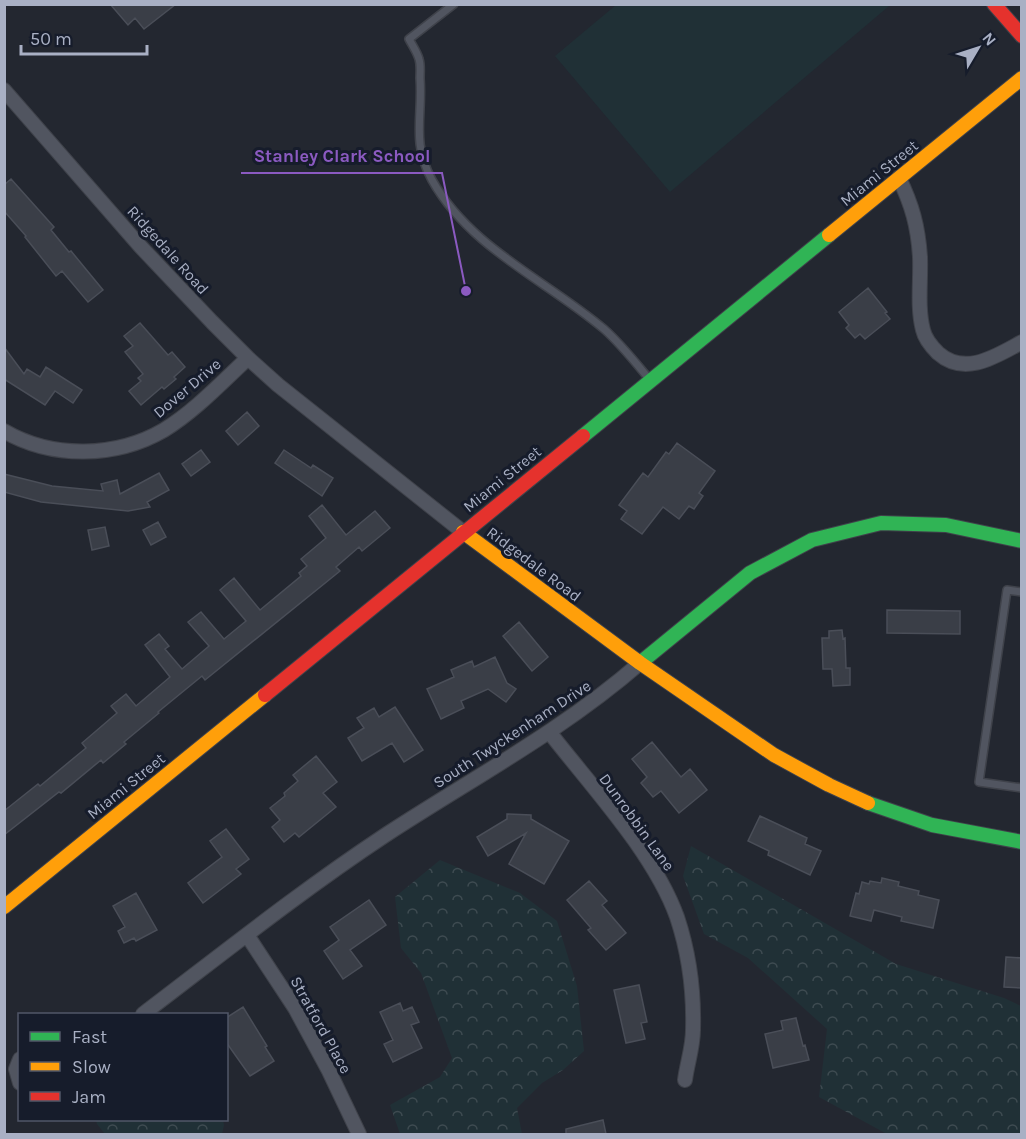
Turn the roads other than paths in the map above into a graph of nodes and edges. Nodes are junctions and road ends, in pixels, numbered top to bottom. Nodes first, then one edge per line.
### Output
1 (454, 4) edge
2 (994, 4) edge
3 (1022, 36) edge
4 (1022, 78) edge
5 (4, 90) edge
6 (899, 178) junction
7 (1022, 342) edge
8 (248, 358) junction
9 (650, 380) junction
10 (4, 431) edge
11 (464, 532) junction
12 (1022, 541) edge
13 (1022, 592) edge
14 (640, 663) junction
15 (550, 733) junction
16 (1022, 788) edge
17 (1022, 842) edge
18 (4, 907) edge
19 (247, 935) junction
20 (144, 1013) edge
21 (685, 1080) dead end
22 (359, 1134) edge

1 - 9 lane
2 - 3 street
4 - 6 street, Miami Street
5 - 8 street, Ridgedale Road
6 - 7 street
6 - 9 street, Miami Street
8 - 10 street, Dover Drive
8 - 11 street, Ridgedale Road
9 - 11 street, Miami Street
11 - 14 street, Ridgedale Road
11 - 18 street, Miami Street
12 - 14 street, South Twyckenham Drive
13 - 16 lane
14 - 15 street, South Twyckenham Drive
14 - 17 street, Ridgedale Road
15 - 19 street, South Twyckenham Drive
15 - 21 street, Dunrobbin Lane
19 - 20 street, South Twyckenham Drive
19 - 22 street, Stratford Place

